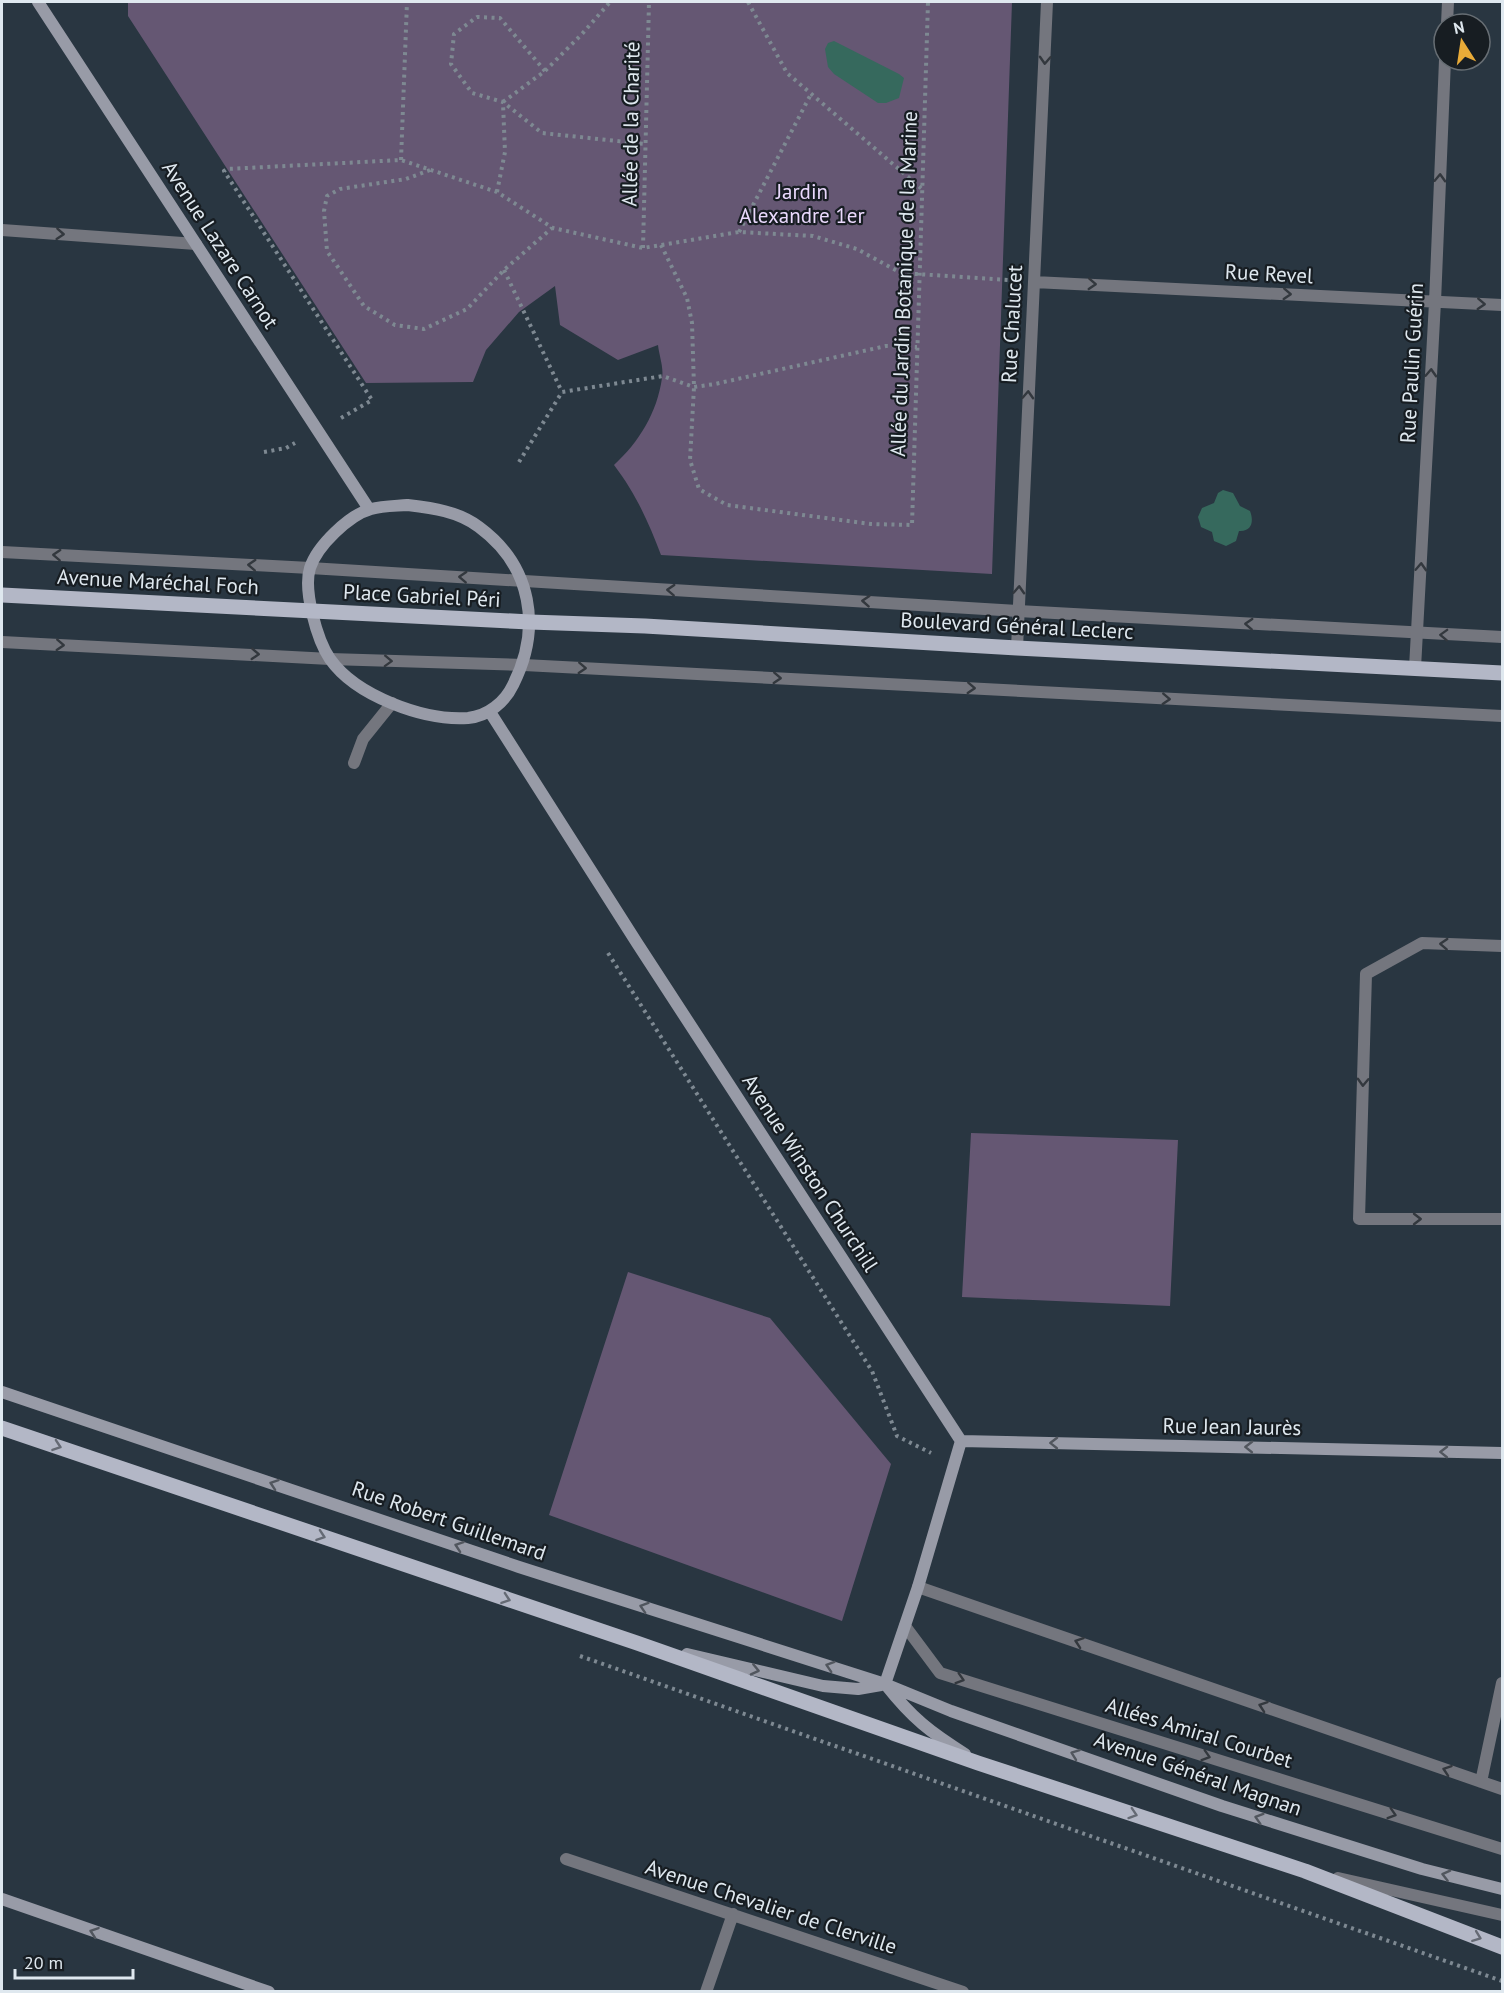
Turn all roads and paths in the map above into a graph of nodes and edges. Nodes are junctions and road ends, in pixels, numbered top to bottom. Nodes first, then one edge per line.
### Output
1 (38, 2) edge
2 (407, 2) edge
3 (610, 2) edge
4 (649, 2) edge
5 (748, 2) edge
6 (928, 2) edge
7 (1047, 2) edge
8 (545, 71) junction
9 (1445, 72) edge
10 (811, 94) junction
11 (503, 102) junction
12 (645, 144) junction
13 (401, 159) junction
14 (431, 170) junction
15 (922, 190) junction
16 (497, 192) junction
17 (553, 228) junction
18 (2, 230) edge
19 (739, 232) junction
20 (196, 244) junction
21 (661, 245) junction
22 (643, 248) junction
23 (504, 270) junction
24 (920, 274) junction
25 (1034, 282) junction
26 (1435, 302) junction
27 (1503, 305) edge
28 (917, 347) junction
29 (694, 387) junction
30 (562, 392) junction
31 (318, 432) junction
32 (519, 462) dead end
33 (369, 509) junction
34 (2, 552) edge
35 (310, 568) junction
36 (522, 580) junction
37 (2, 595) edge
38 (312, 611) junction
39 (1018, 611) junction
40 (530, 622) junction
41 (1417, 634) junction
42 (1503, 637) edge
43 (2, 642) edge
44 (1017, 648) junction
45 (330, 659) junction
46 (524, 665) junction
47 (1415, 668) junction
48 (1503, 672) edge
49 (392, 703) junction
50 (490, 712) junction
51 (1503, 716) edge
52 (354, 763) dead end
53 (603, 945) dead end
54 (1503, 946) edge
55 (1503, 1219) edge
56 (2, 1392) edge
57 (2, 1428) edge
58 (961, 1441) junction
59 (1503, 1453) edge
60 (954, 1464) junction
61 (918, 1587) junction
62 (905, 1626) junction
63 (637, 1643) junction
64 (577, 1655) dead end
65 (1503, 1683) edge
66 (885, 1684) junction
67 (978, 1762) junction
68 (1481, 1782) junction
69 (1503, 1789) edge
70 (1503, 1849) edge
71 (566, 1859) dead end
72 (1305, 1870) junction
73 (1503, 1889) edge
74 (2, 1899) edge
75 (733, 1914) junction
76 (1503, 1915) edge
77 (1503, 1947) edge
78 (1503, 1981) edge
79 (269, 1992) edge
80 (706, 1992) edge
81 (963, 1992) edge

1 - 20 street, Avenue Lazare Carnot
2 - 13 path
3 - 8 path
4 - 12 path, Allée de la Charité
5 - 10 path
6 - 15 path, Allée du Jardin Botanique de la Marine
7 -> 25 street, Rue Chalucet
8 - 11 path
8 - 11 path
26 -> 9 street, Rue Paulin Guérin
10 - 15 path
10 - 19 path
11 - 12 path
11 - 16 path
12 - 22 path, Allée de la Charité
13 - 14 path
13 - 31 path
14 - 16 path
14 - 23 path
15 - 24 path, Allée du Jardin Botanique de la Marine
16 - 17 path
17 - 22 path
17 - 23 path
18 -> 20 street
19 - 21 path
19 - 24 path
20 - 31 street, Avenue Lazare Carnot
21 - 22 path
21 - 29 path
23 - 30 path
24 - 25 path
24 - 28 path, Allée du Jardin Botanique de la Marine
25 -> 26 street, Rue Revel
39 -> 25 street, Rue Chalucet
26 -> 27 street, Rue Revel
41 -> 26 street, Rue Paulin Guérin
28 - 29 path
28 - 29 path, Allée du Jardin Botanique de la Marine
29 - 30 path
30 - 32 path
31 - 33 street, Avenue Lazare Carnot
33 - 35 street, Place Gabriel Péri
33 - 36 street, Place Gabriel Péri
35 -> 34 street
36 -> 35 street
35 - 38 street, Place Gabriel Péri
39 -> 36 street
36 - 40 street, Place Gabriel Péri
37 - 38 main road, Avenue Maréchal Foch
38 - 40 main road, Place Gabriel Péri
38 - 45 street, Place Gabriel Péri
41 -> 39 street
39 - 44 street, Rue Chalucet
40 - 44 main road, Boulevard Général Leclerc
40 - 46 street, Place Gabriel Péri
42 -> 41 street
41 - 47 street, Rue Paulin Guérin
43 -> 45 street
44 - 47 main road, Boulevard Général Leclerc
45 -> 46 street
45 - 49 street, Place Gabriel Péri
46 - 50 street, Place Gabriel Péri
46 -> 51 street
47 - 48 main road, Boulevard Général Leclerc
49 - 50 street, Place Gabriel Péri
49 - 52 street
50 - 58 street, Avenue Winston Churchill
53 - 60 path
54 -> 55 street
66 -> 56 street, Rue Robert Guillemard
57 -> 63 main road
59 -> 58 street, Rue Jean Jaurès
58 - 60 street
60 - 61 street
61 - 62 street
68 -> 61 street, Allées Amiral Courbet
62 - 66 street
62 -> 70 street, Allées Amiral Courbet
63 -> 66 street
63 - 67 main road
64 - 78 path
65 - 68 street
66 - 67 street
73 -> 66 street, Avenue Général Magnan
67 -> 72 main road
68 - 69 street, Allées Amiral Courbet
71 - 75 street, Avenue Chevalier de Clerville
72 - 76 street
72 -> 77 main road
79 -> 74 street
75 - 80 street
75 - 81 street, Avenue Chevalier de Clerville

